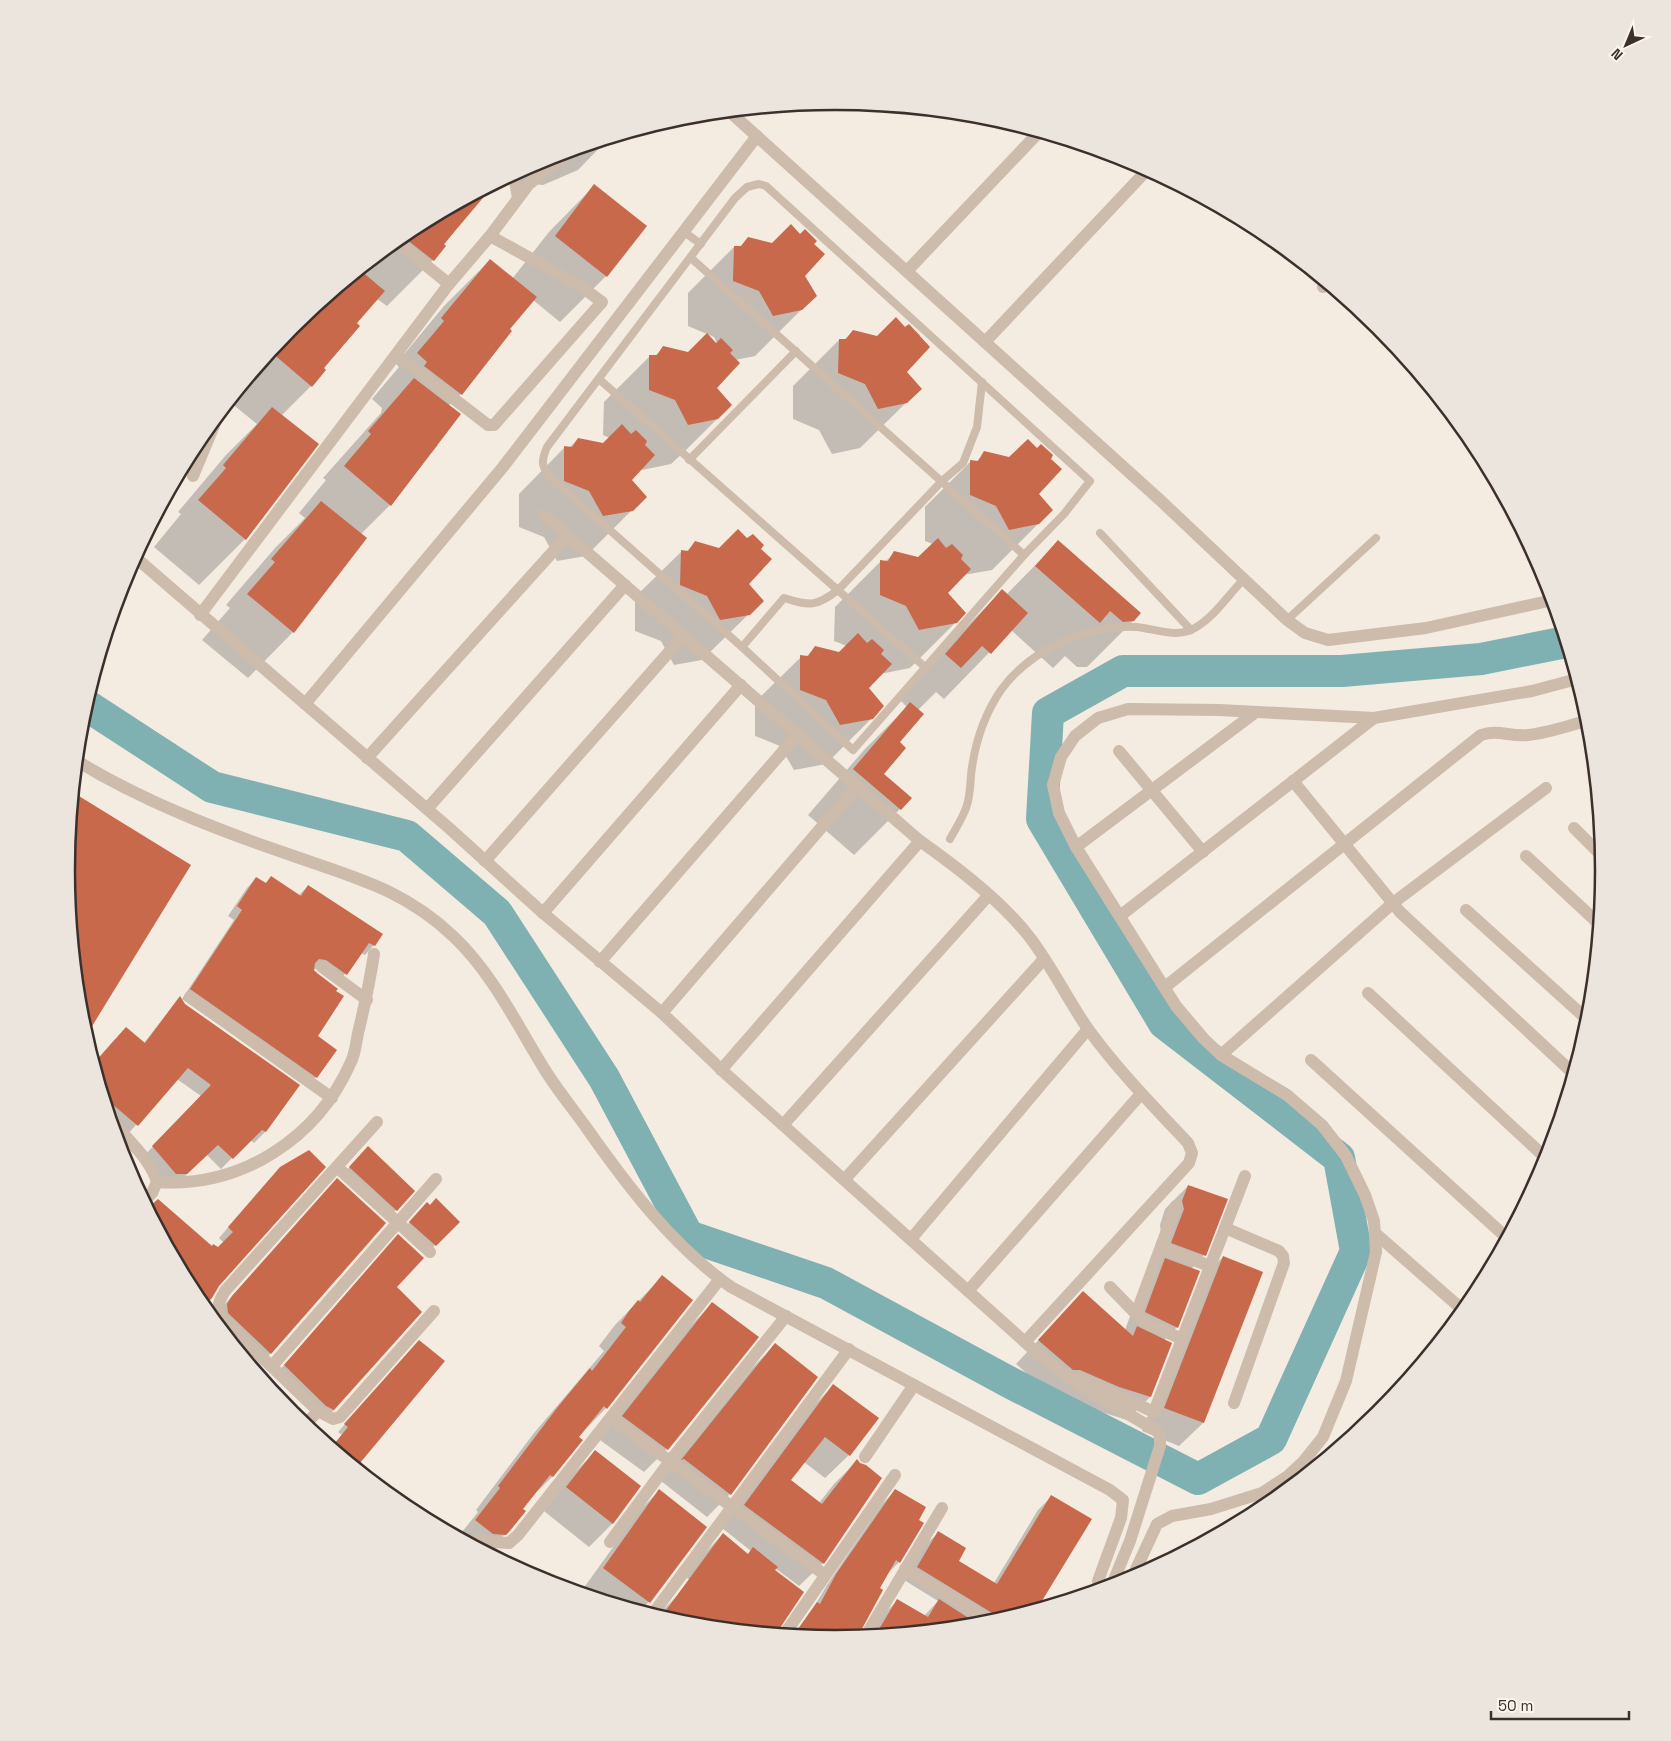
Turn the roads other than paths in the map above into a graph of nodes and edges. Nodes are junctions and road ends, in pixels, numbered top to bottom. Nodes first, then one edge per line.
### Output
1 (736, 117) edge
2 (757, 136) junction
3 (1035, 137) edge
4 (554, 164) edge
5 (1143, 175) edge
6 (515, 181) edge
7 (518, 198) junction
8 (684, 232) junction
9 (490, 236) junction
10 (701, 244) junction
11 (402, 246) edge
12 (691, 258) junction
13 (907, 271) junction
14 (450, 284) junction
15 (602, 302) junction
16 (619, 315) junction
17 (984, 342) junction
18 (796, 351) junction
19 (397, 354) junction
20 (599, 379) junction
21 (982, 382) junction
22 (206, 444) edge
23 (689, 460) junction
24 (192, 476) dead end
25 (942, 481) junction
26 (544, 515) dead end
27 (1100, 533) dead end
28 (568, 535) junction
29 (1376, 538) dead end
30 (1024, 555) junction
31 (141, 562) edge
32 (1244, 579) junction
33 (625, 585) junction
34 (838, 590) junction
35 (1547, 602) edge
36 (200, 615) junction
37 (1287, 620) junction
38 (1192, 630) junction
39 (684, 635) junction
40 (742, 647) junction
41 (926, 668) junction
42 (1571, 680) edge
43 (741, 685) junction
44 (305, 704) junction
45 (1256, 712) junction
46 (1374, 718) junction
47 (1581, 722) edge
48 (798, 734) junction
49 (1119, 751) dead end
50 (367, 758) junction
51 (83, 765) edge
52 (1293, 781) junction
53 (857, 786) junction
54 (1546, 788) dead end
55 (1151, 791) junction
56 (427, 809) junction
57 (1574, 828) dead end
58 (950, 839) dead end
59 (920, 841) junction
60 (1344, 844) junction
61 (1076, 847) junction
62 (1595, 849) edge
63 (1203, 852) junction
64 (1526, 856) dead end
65 (485, 861) junction
66 (988, 896) junction
67 (1393, 903) junction
68 (1466, 910) dead end
69 (543, 913) junction
70 (1120, 916) junction
71 (1594, 919) edge
72 (374, 954) dead end
73 (1044, 959) junction
74 (600, 962) junction
75 (322, 967) dead end
76 (1165, 987) junction
77 (1368, 993) dead end
78 (190, 997) dead end
79 (367, 1000) junction
80 (662, 1013) junction
81 (1582, 1015) edge
82 (1088, 1028) junction
83 (1221, 1055) junction
84 (1311, 1060) dead end
85 (721, 1070) junction
86 (1569, 1070) edge
87 (1140, 1095) junction
88 (332, 1098) junction
89 (377, 1122) dead end
90 (783, 1125) junction
91 (123, 1135) edge
92 (1541, 1154) edge
93 (337, 1167) junction
94 (1245, 1176) dead end
95 (845, 1179) junction
96 (436, 1180) dead end
97 (157, 1182) junction
98 (148, 1197) edge
99 (1176, 1206) dead end
100 (398, 1224) junction
101 (1225, 1228) junction
102 (1375, 1233) junction
103 (1503, 1234) edge
104 (911, 1239) junction
105 (1160, 1248) junction
106 (430, 1252) dead end
107 (1210, 1266) junction
108 (720, 1279) junction
109 (1110, 1286) dead end
110 (968, 1291) junction
111 (1458, 1306) edge
112 (434, 1312) dead end
113 (1136, 1314) junction
114 (786, 1316) junction
115 (221, 1317) edge
116 (221, 1318) edge
117 (1182, 1339) junction
118 (1025, 1342) junction
119 (849, 1349) junction
120 (272, 1366) junction
121 (1075, 1382) junction
122 (914, 1385) junction
123 (1234, 1403) dead end
124 (318, 1411) junction
125 (610, 1418) junction
126 (310, 1420) edge
127 (864, 1457) dead end
128 (670, 1461) junction
129 (894, 1474) dead end
130 (732, 1507) junction
131 (942, 1508) dead end
132 (475, 1540) edge
133 (610, 1542) dead end
134 (1136, 1569) edge
135 (905, 1570) junction
136 (826, 1575) junction
137 (1112, 1579) edge
138 (1102, 1583) edge
139 (656, 1609) edge
140 (978, 1614) junction
141 (982, 1616) edge
142 (976, 1617) edge
143 (788, 1629) edge
144 (869, 1630) edge

1 - 2 street
2 - 8 street
2 - 13 street
3 - 13 street
4 - 7 street
5 - 17 street
6 - 7 street
7 - 9 street
8 - 10 lane
8 - 16 street
9 - 14 street
9 - 15 street
10 - 12 lane
10 - 21 lane
11 - 14 street
12 - 18 lane
12 - 20 lane
13 - 17 street
14 - 19 street
15 - 16 street
15 - 19 street
16 - 44 street
17 - 32 street
18 - 23 lane
18 - 25 lane
19 - 36 street
20 - 23 lane
20 - 40 lane
21 - 25 lane
21 - 30 lane
22 - 24 street
23 - 34 lane
25 - 30 lane
25 - 34 lane
26 - 28 street
27 - 38 lane
28 - 33 street
28 - 50 street
29 - 37 lane
30 - 41 lane
31 - 36 street
32 - 37 street
32 - 38 lane
33 - 39 street
33 - 56 street
34 - 40 lane
34 - 41 lane
35 - 37 street
36 - 44 street
38 - 58 lane
39 - 43 street
39 - 65 street
40 - 41 lane
42 - 46 street
43 - 48 street
43 - 69 street
44 - 50 street
45 - 46 street
45 - 55 street
45 - 61 street
46 - 52 street
47 - 60 street
48 - 53 street
48 - 74 street
49 - 55 street
50 - 56 street
51 - 108 street
52 - 60 street
52 - 63 street
53 - 59 street
53 - 80 street
54 - 67 street
55 - 61 street
55 - 63 street
56 - 65 street
57 - 62 street
59 - 66 street
59 - 85 street
60 - 67 street
60 - 76 street
61 - 70 street
63 - 70 street
64 - 71 street
65 - 69 street
66 - 73 street
66 - 90 street
67 - 83 street
67 - 86 street
68 - 81 street
69 - 74 street
70 - 76 street
72 - 79 street
73 - 82 street
73 - 95 street
74 - 80 street
75 - 79 street
76 - 83 street
77 - 92 street
78 - 88 street
79 - 88 street
80 - 85 street
82 - 87 street
82 - 104 street
83 - 102 street
84 - 103 street
85 - 90 street
87 - 110 street
87 - 118 street
88 - 97 street
89 - 93 street
90 - 95 street
91 - 97 street
93 - 100 street
93 - 115 street
94 - 101 street
95 - 104 street
96 - 100 street
97 - 98 street
99 - 105 street
100 - 106 street
100 - 120 street
101 - 107 street
101 - 123 street
102 - 111 street
102 - 134 street
104 - 110 street
105 - 107 street
105 - 113 street
107 - 117 street
108 - 114 street
108 - 125 street
109 - 113 street
110 - 118 street
112 - 124 street
113 - 117 street
114 - 119 street
114 - 128 street
116 - 120 street
117 - 121 street
118 - 121 street
119 - 122 street
119 - 130 street
120 - 124 street
121 - 137 street
122 - 127 street
122 - 138 street
124 - 126 street
125 - 128 street
125 - 132 street
128 - 130 street
128 - 133 street
129 - 136 street
130 - 136 street
130 - 139 street
131 - 135 street
135 - 140 street
135 - 144 street
136 - 143 street
140 - 141 street
140 - 142 street

